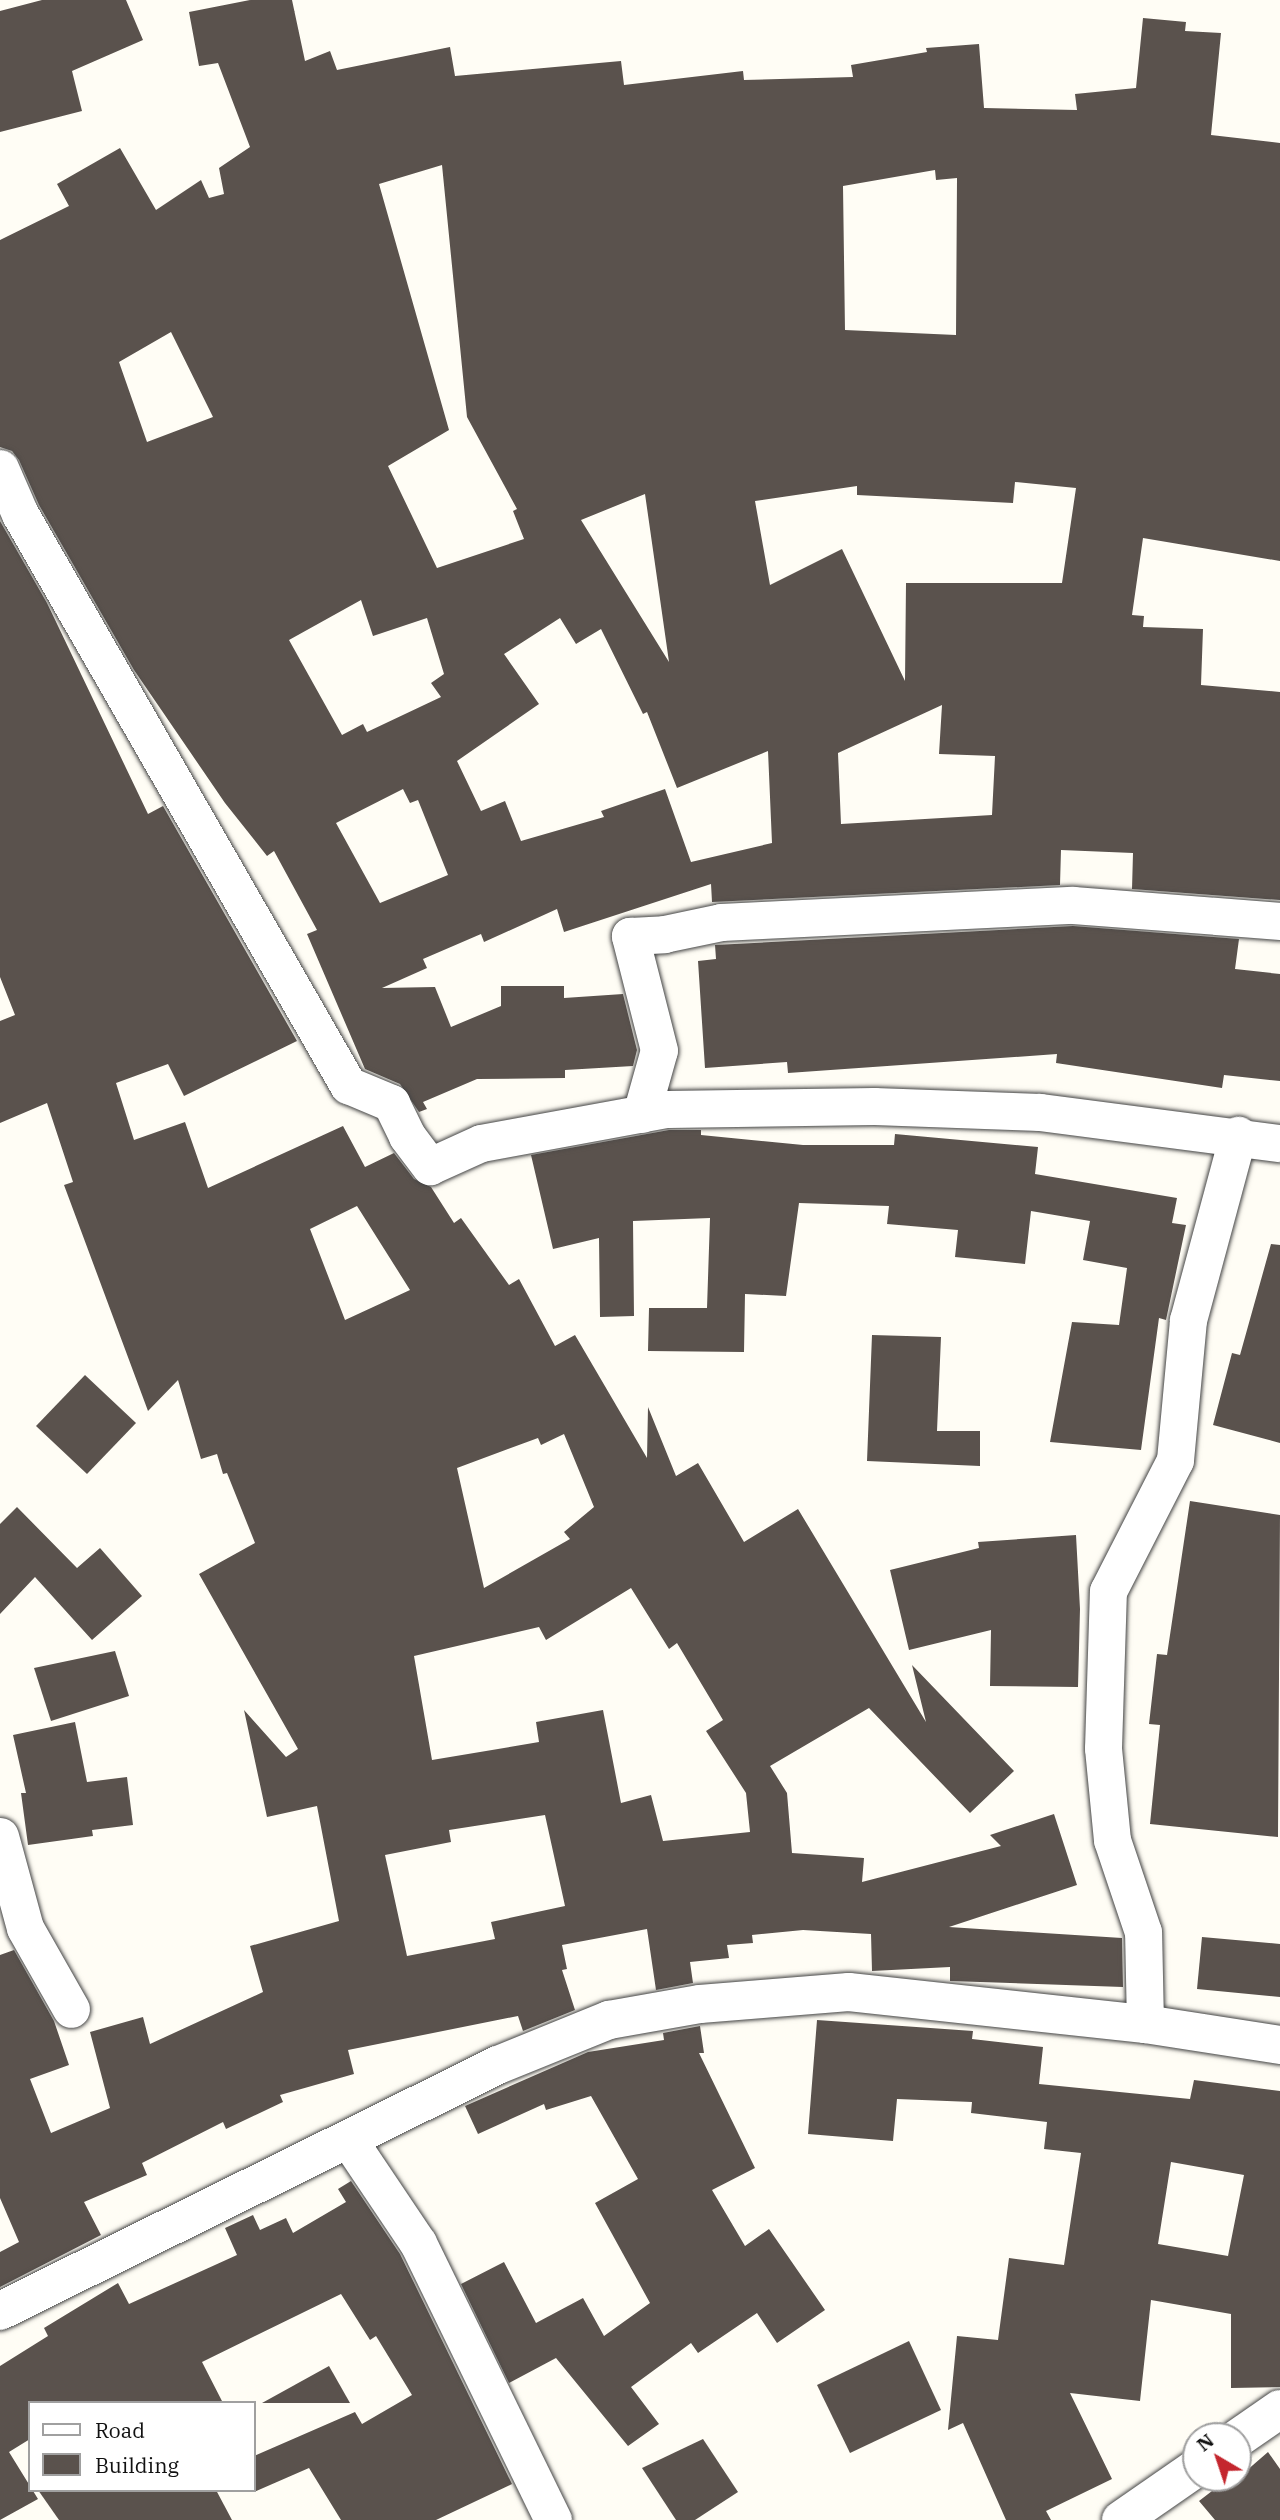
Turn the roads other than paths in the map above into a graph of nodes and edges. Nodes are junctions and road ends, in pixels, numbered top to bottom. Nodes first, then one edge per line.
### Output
1 (0, 468) edge
2 (1280, 921) edge
3 (641, 1114) junction
4 (1238, 1135) junction
5 (1280, 1143) edge
6 (0, 1836) edge
7 (71, 2009) dead end
8 (1145, 2024) junction
9 (1280, 2045) edge
10 (348, 2139) junction
11 (0, 2311) edge
12 (1280, 2409) edge
13 (1252, 2428) edge
14 (1182, 2478) edge
15 (553, 2520) edge
16 (1121, 2520) edge

1 - 3 street
2 - 3 street
3 - 4 street
4 - 5 street
4 - 8 street
6 - 7 street
8 - 9 street
8 - 10 street
10 - 11 street
10 - 15 street
12 - 13 street
14 - 16 street

